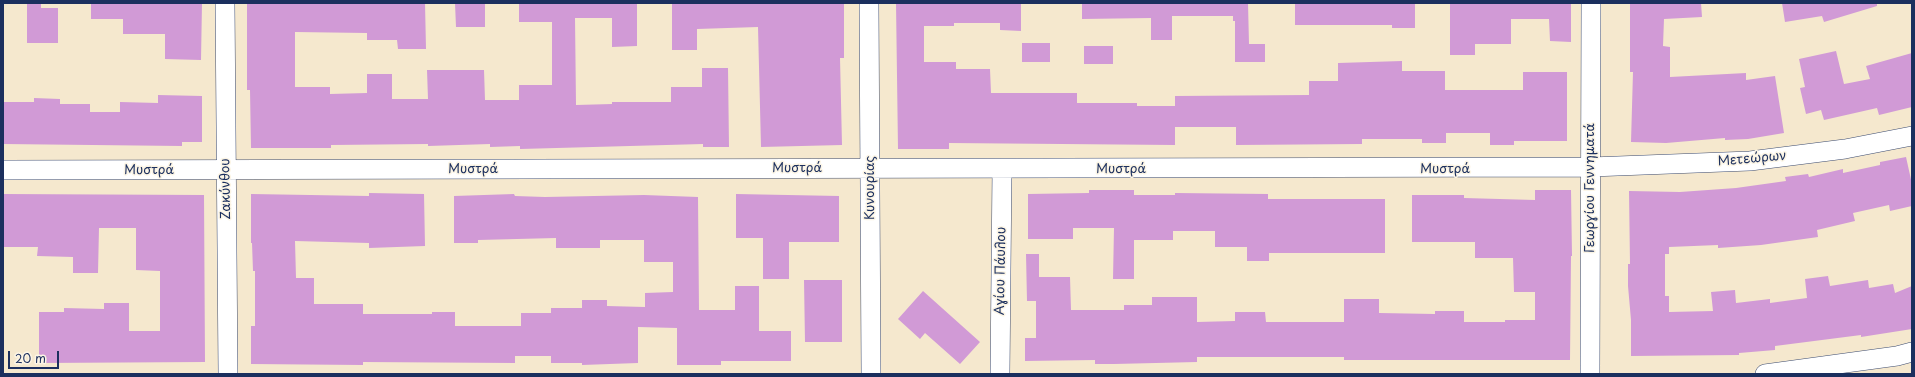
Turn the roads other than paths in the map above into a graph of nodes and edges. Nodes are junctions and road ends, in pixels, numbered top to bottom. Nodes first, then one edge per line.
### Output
1 (225, 3) edge
2 (869, 3) edge
3 (1591, 3) edge
4 (1912, 136) edge
5 (870, 167) junction
6 (1590, 168) junction
7 (1002, 169) junction
8 (3, 170) edge
9 (226, 170) junction
10 (1912, 352) edge
11 (228, 374) edge
12 (871, 374) edge
13 (1000, 374) edge
14 (1590, 374) edge
15 (1765, 374) edge

1 - 9 street, Ζακύνθου
2 - 5 street, Κυνουρίας
3 - 6 street, Γεωργίου Γεννηματά
4 - 6 street, Μετεώρων
5 - 7 street, Μυστρά
5 - 9 street, Μυστρά
5 - 12 street, Κυνουρίας
6 - 7 street, Μυστρά
6 - 14 street, Γεωργίου Γεννηματά
7 - 13 street, Αγίου Πάυλου
8 - 9 street, Μυστρά
9 - 11 street, Ζακύνθου
10 - 15 street

